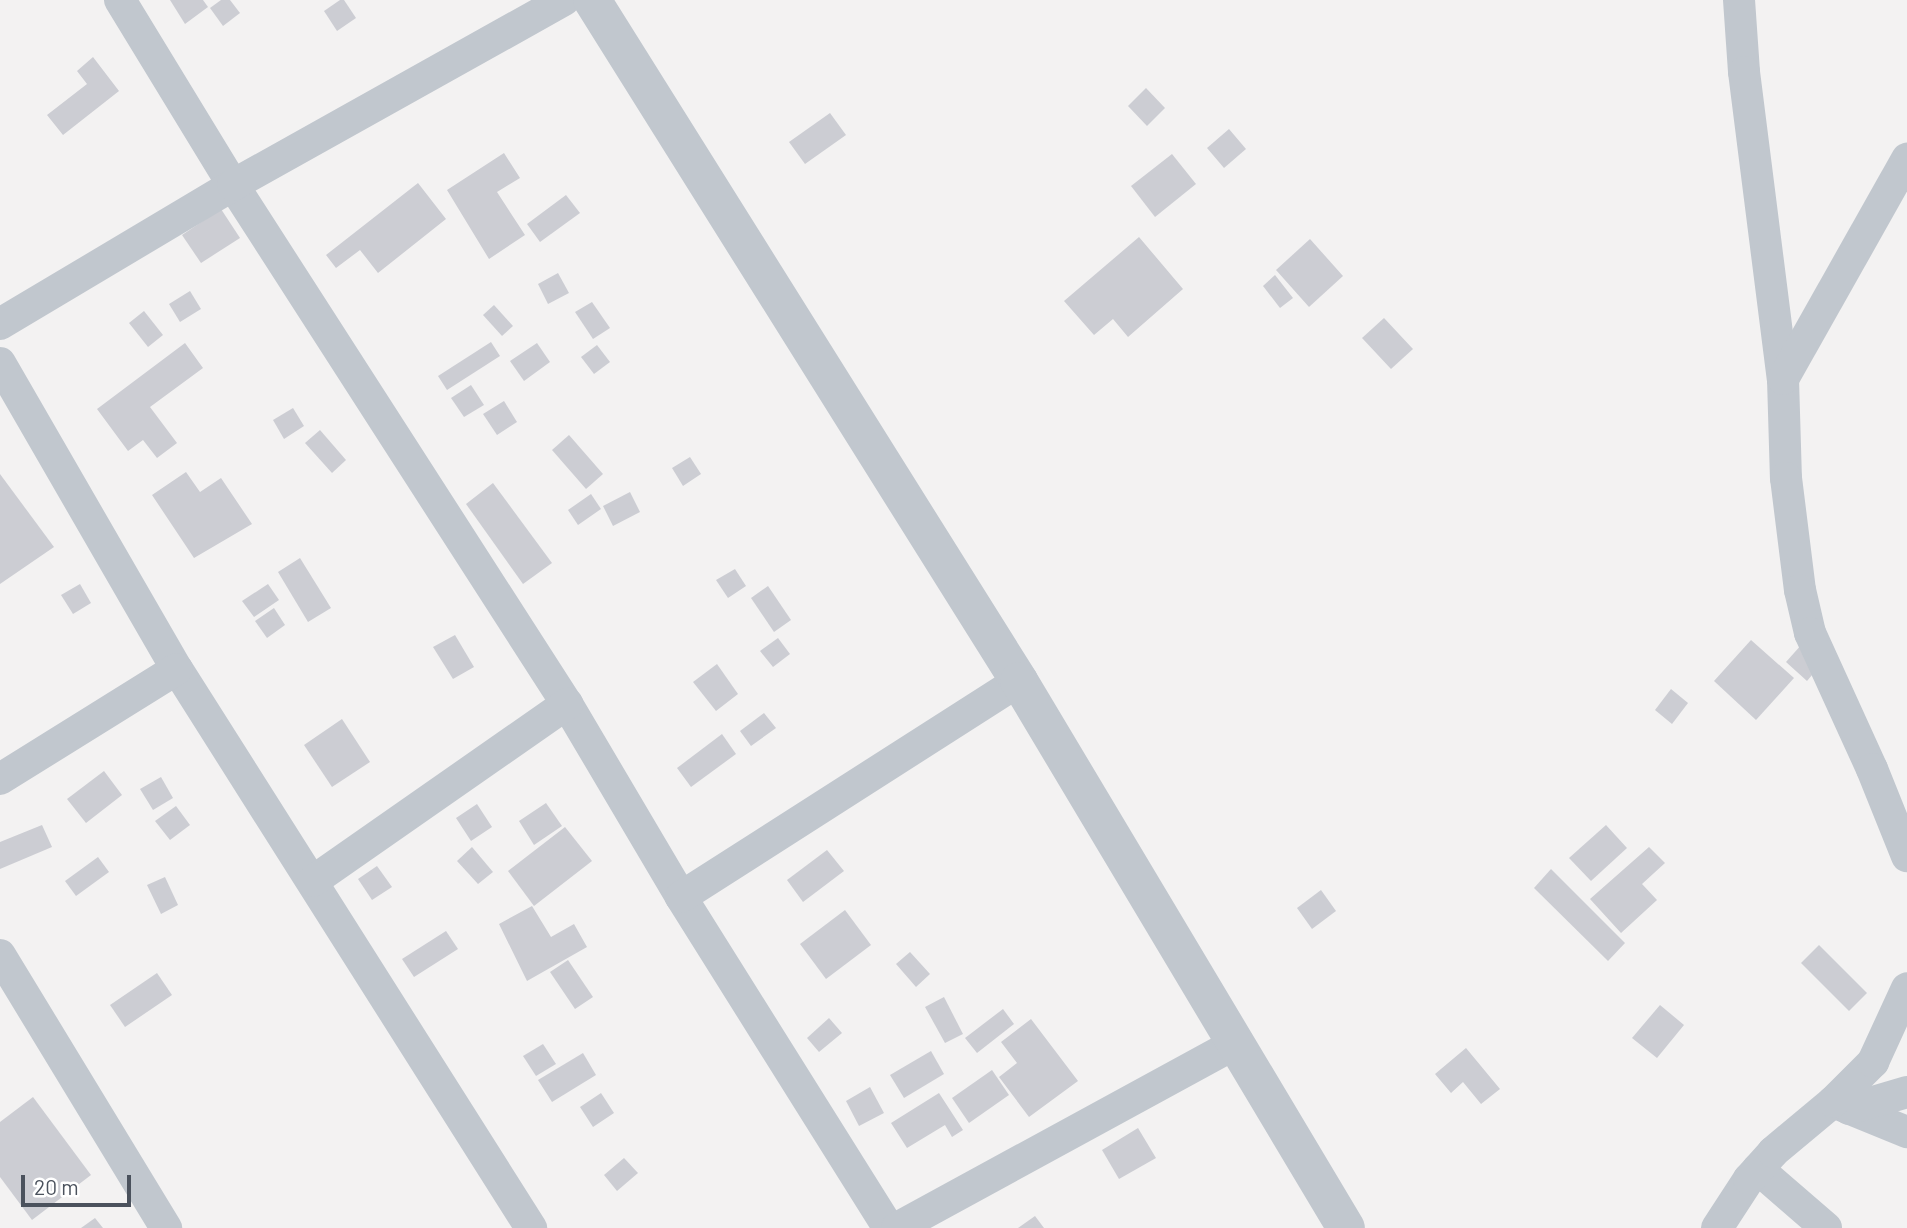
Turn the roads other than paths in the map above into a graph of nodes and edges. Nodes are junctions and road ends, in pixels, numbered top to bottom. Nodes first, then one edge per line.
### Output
1 (120, 0) edge
2 (564, 0) edge
3 (592, 0) edge
4 (1739, 0) edge
5 (1907, 159) edge
6 (233, 185) junction
7 (0, 324) edge
8 (0, 363) edge
9 (1783, 379) junction
10 (177, 669) junction
11 (1019, 681) junction
12 (567, 704) junction
13 (0, 779) edge
14 (1907, 856) edge
15 (313, 881) junction
16 (681, 897) junction
17 (0, 955) edge
18 (1907, 988) edge
19 (1907, 1031) edge
20 (1237, 1043) junction
21 (1873, 1062) junction
22 (1907, 1092) edge
23 (1841, 1105) junction
24 (1907, 1132) edge
25 (1758, 1169) junction
26 (166, 1228) edge
27 (531, 1228) edge
28 (889, 1228) edge
29 (897, 1228) edge
30 (1346, 1228) edge
31 (1717, 1228) edge
32 (1826, 1228) edge

1 - 6 street
2 - 6 street
3 - 11 street
4 - 9 street
5 - 9 street
6 - 7 street
6 - 12 street
8 - 10 street
9 - 14 street
10 - 13 street
10 - 15 street
11 - 16 street
11 - 20 street
12 - 15 street
12 - 16 street
15 - 27 street
16 - 28 street
17 - 26 street
18 - 21 street
19 - 21 street
20 - 29 street
20 - 30 street
21 - 23 street
22 - 23 street
23 - 24 street
23 - 25 street
25 - 31 street
25 - 32 street

